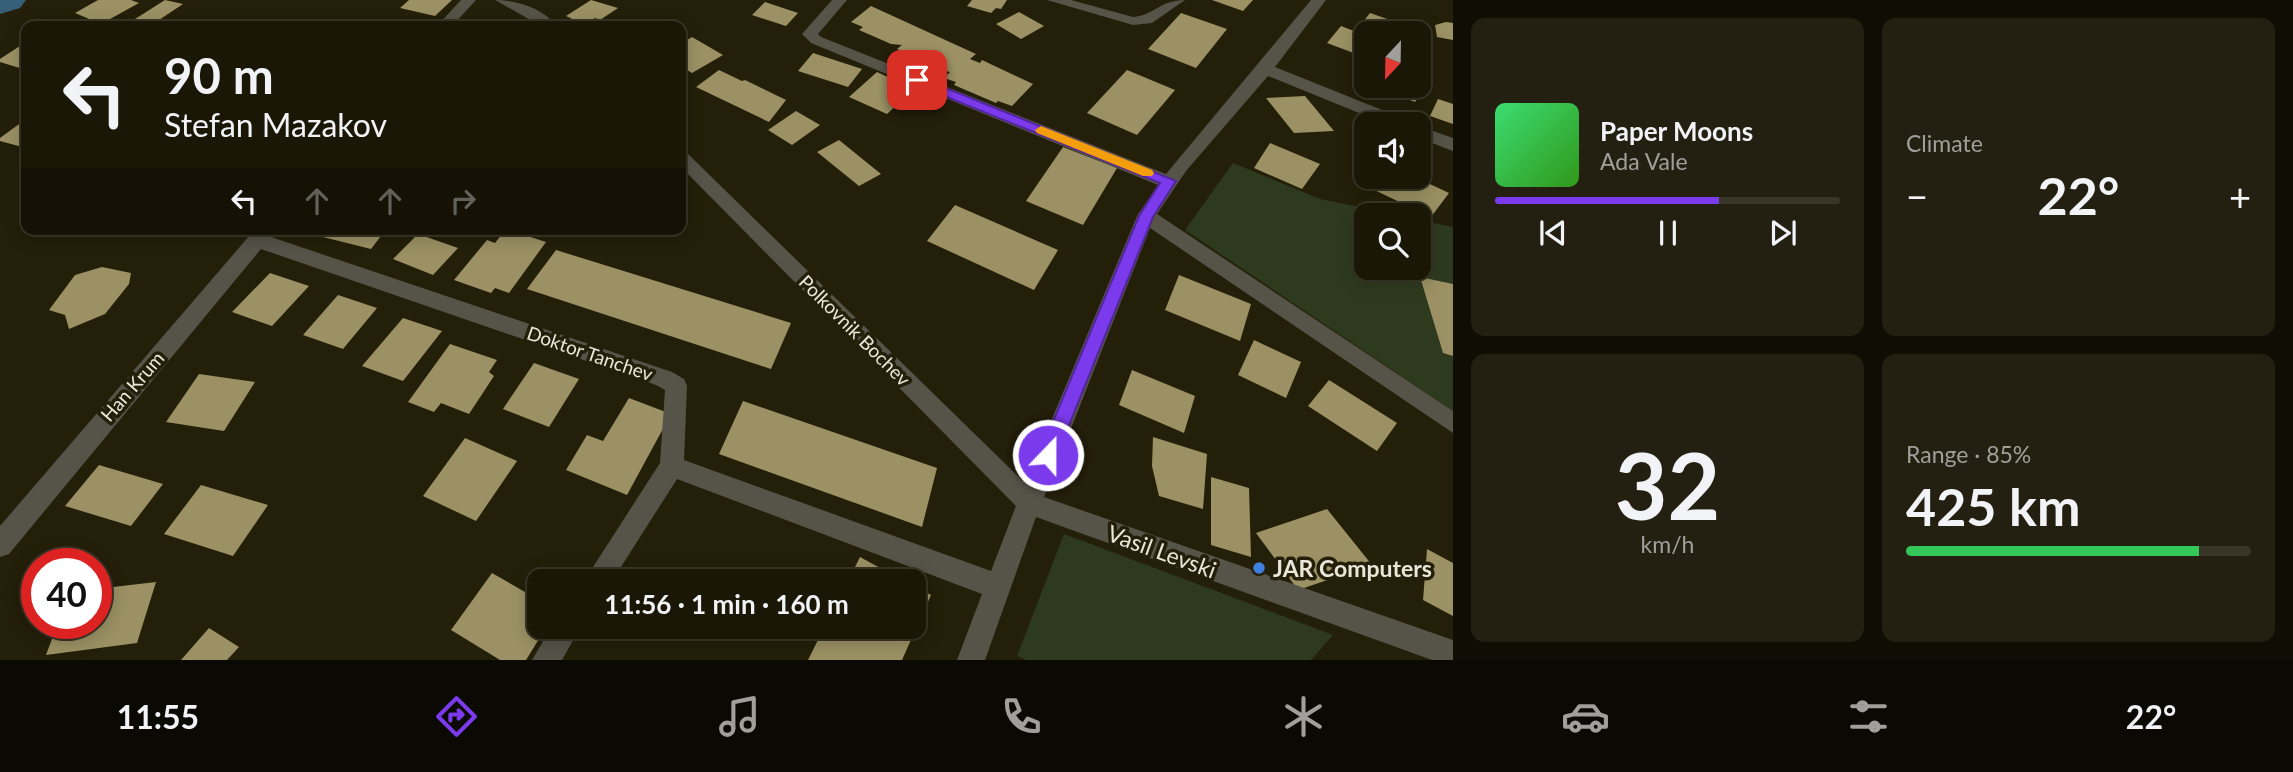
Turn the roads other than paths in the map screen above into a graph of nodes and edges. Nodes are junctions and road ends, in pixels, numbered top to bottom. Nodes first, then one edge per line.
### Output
1 (469, 0) edge
2 (502, 0) edge
3 (840, 0) edge
4 (1054, 0) edge
5 (1178, 0) edge
6 (1319, 0) edge
7 (449, 21) edge
8 (543, 21) edge
9 (1265, 69) junction
10 (1371, 112) edge
11 (1431, 136) edge
12 (1453, 145) edge
13 (686, 162) edge
14 (1169, 181) junction
15 (1146, 216) junction
16 (262, 235) edge
17 (1453, 424) edge
18 (672, 466) junction
19 (1028, 503) junction
20 (0, 545) edge
21 (605, 569) edge
22 (998, 587) junction
23 (560, 639) edge
24 (1453, 654) edge
25 (546, 660) edge
26 (971, 660) edge

1 - 7 street
2 - 8 street
3 - 14 street
4 - 5 street
6 - 9 street
9 - 10 street
9 - 14 street
11 - 12 street
13 - 19 street, Polkovnik Bochev
14 - 15 street
15 - 17 street
15 - 19 street
16 - 18 street, Doktor Tanchev
16 - 20 street, Han Krum
18 - 21 street
18 - 22 street
19 - 22 street
19 - 24 street, Vasil Levski
22 - 26 street
23 - 25 street

